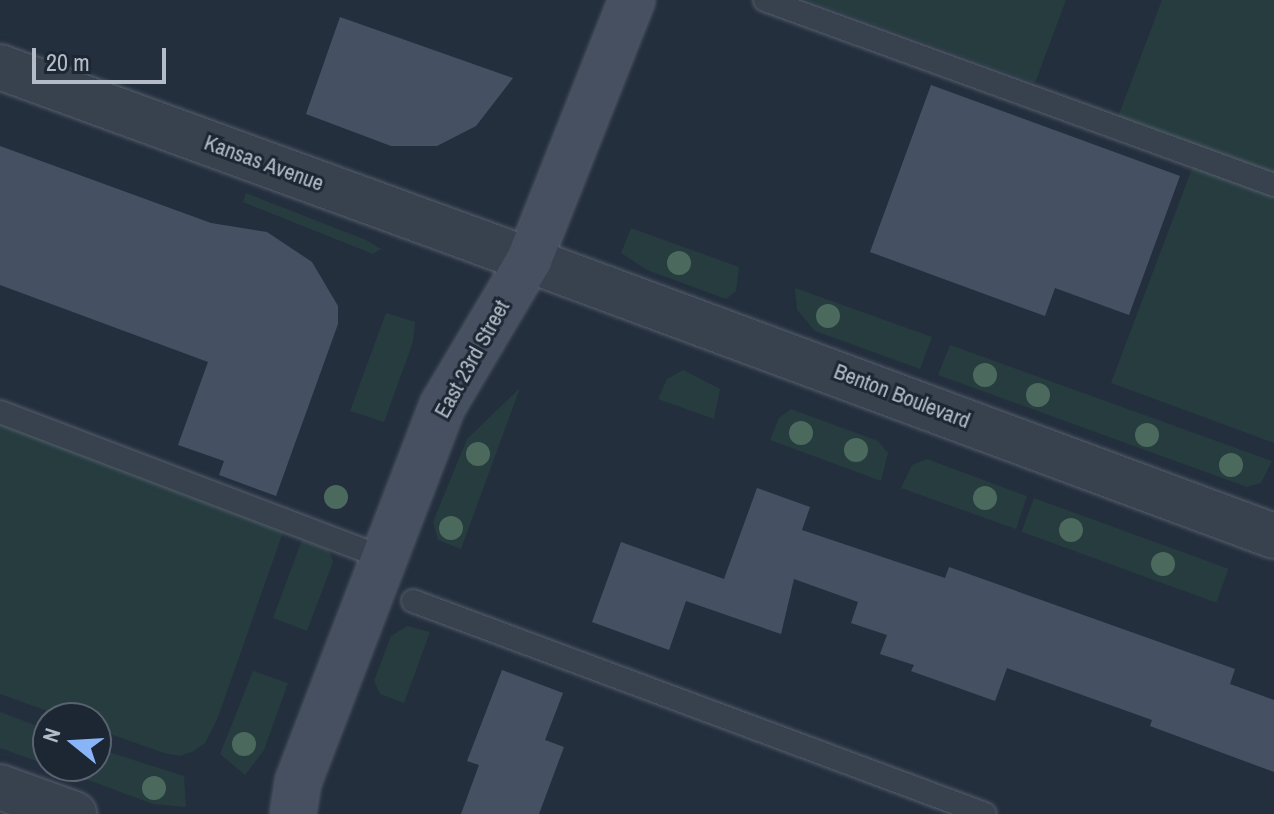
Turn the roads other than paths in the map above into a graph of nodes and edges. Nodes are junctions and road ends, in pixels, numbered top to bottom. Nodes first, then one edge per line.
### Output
1 (632, 0) edge
2 (765, 0) edge
3 (0, 67) edge
4 (1274, 185) edge
5 (529, 260) junction
6 (0, 412) edge
7 (1274, 536) edge
8 (385, 558) junction
9 (413, 601) dead end
10 (0, 787) edge
11 (74, 814) edge
12 (293, 814) edge
13 (985, 814) edge

1 - 5 main road, East 23rd Street
2 - 4 lane
3 - 5 street, Kansas Avenue
5 - 7 street, Benton Boulevard
5 - 8 main road, East 23rd Street
6 - 8 lane
8 - 12 main road, East 23rd Street
9 - 13 lane
10 - 11 street

